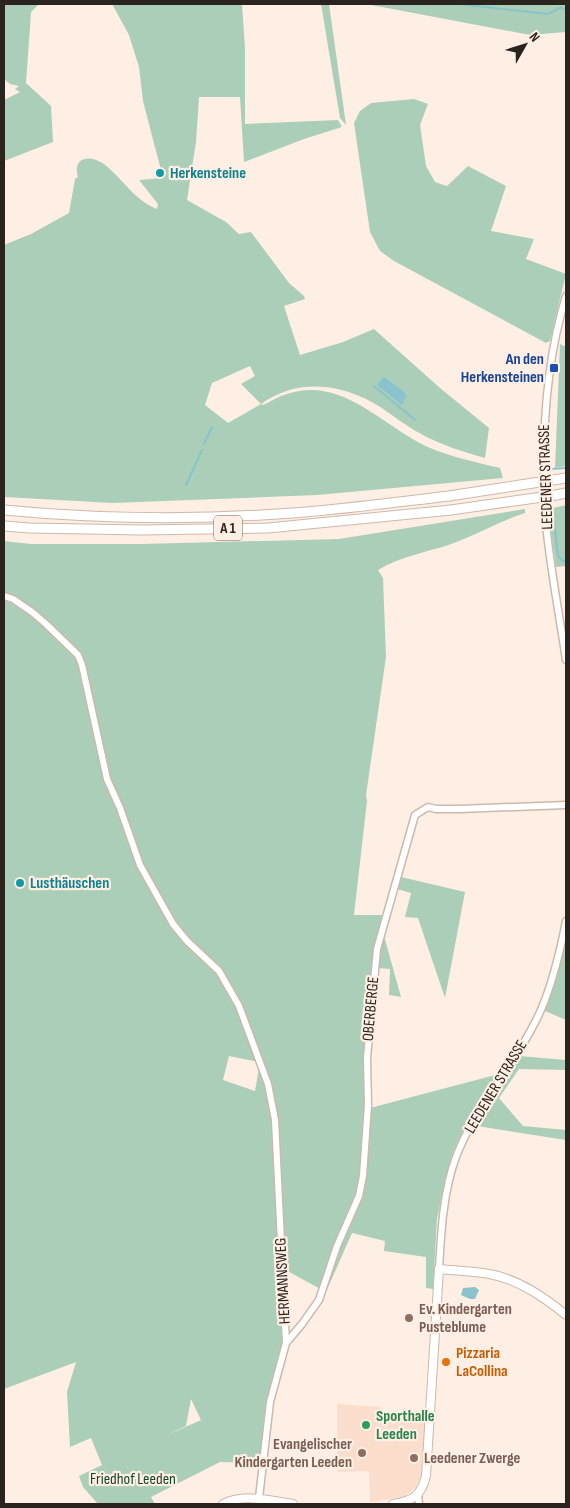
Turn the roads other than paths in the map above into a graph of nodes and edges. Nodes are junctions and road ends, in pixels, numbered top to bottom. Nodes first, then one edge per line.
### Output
1 (566, 296) edge
2 (566, 478) edge
3 (566, 493) edge
4 (4, 510) edge
5 (4, 526) edge
6 (4, 596) edge
7 (566, 660) edge
8 (566, 804) edge
9 (566, 923) edge
10 (439, 1269) junction
11 (566, 1315) edge
12 (286, 1343) junction
13 (418, 1494) junction
14 (259, 1498) junction
15 (404, 1503) edge
16 (223, 1504) edge
17 (293, 1504) edge
18 (393, 1504) edge
19 (419, 1504) edge

1 - 7 street, LEEDENER STRASSE
2 - 4 highway, A 1, bridge
3 - 5 highway, A 1, bridge
6 - 12 street, HERMANNSWEG
8 - 12 street, OBERBERGE
9 - 10 street, LEEDENER STRASSE
10 - 11 main road
10 - 13 main road, LEEDENER STRASSE
12 - 14 street, HERMANNSWEG
13 - 15 main road
13 - 19 street
14 - 16 main road
14 - 17 main road
15 - 18 main road

